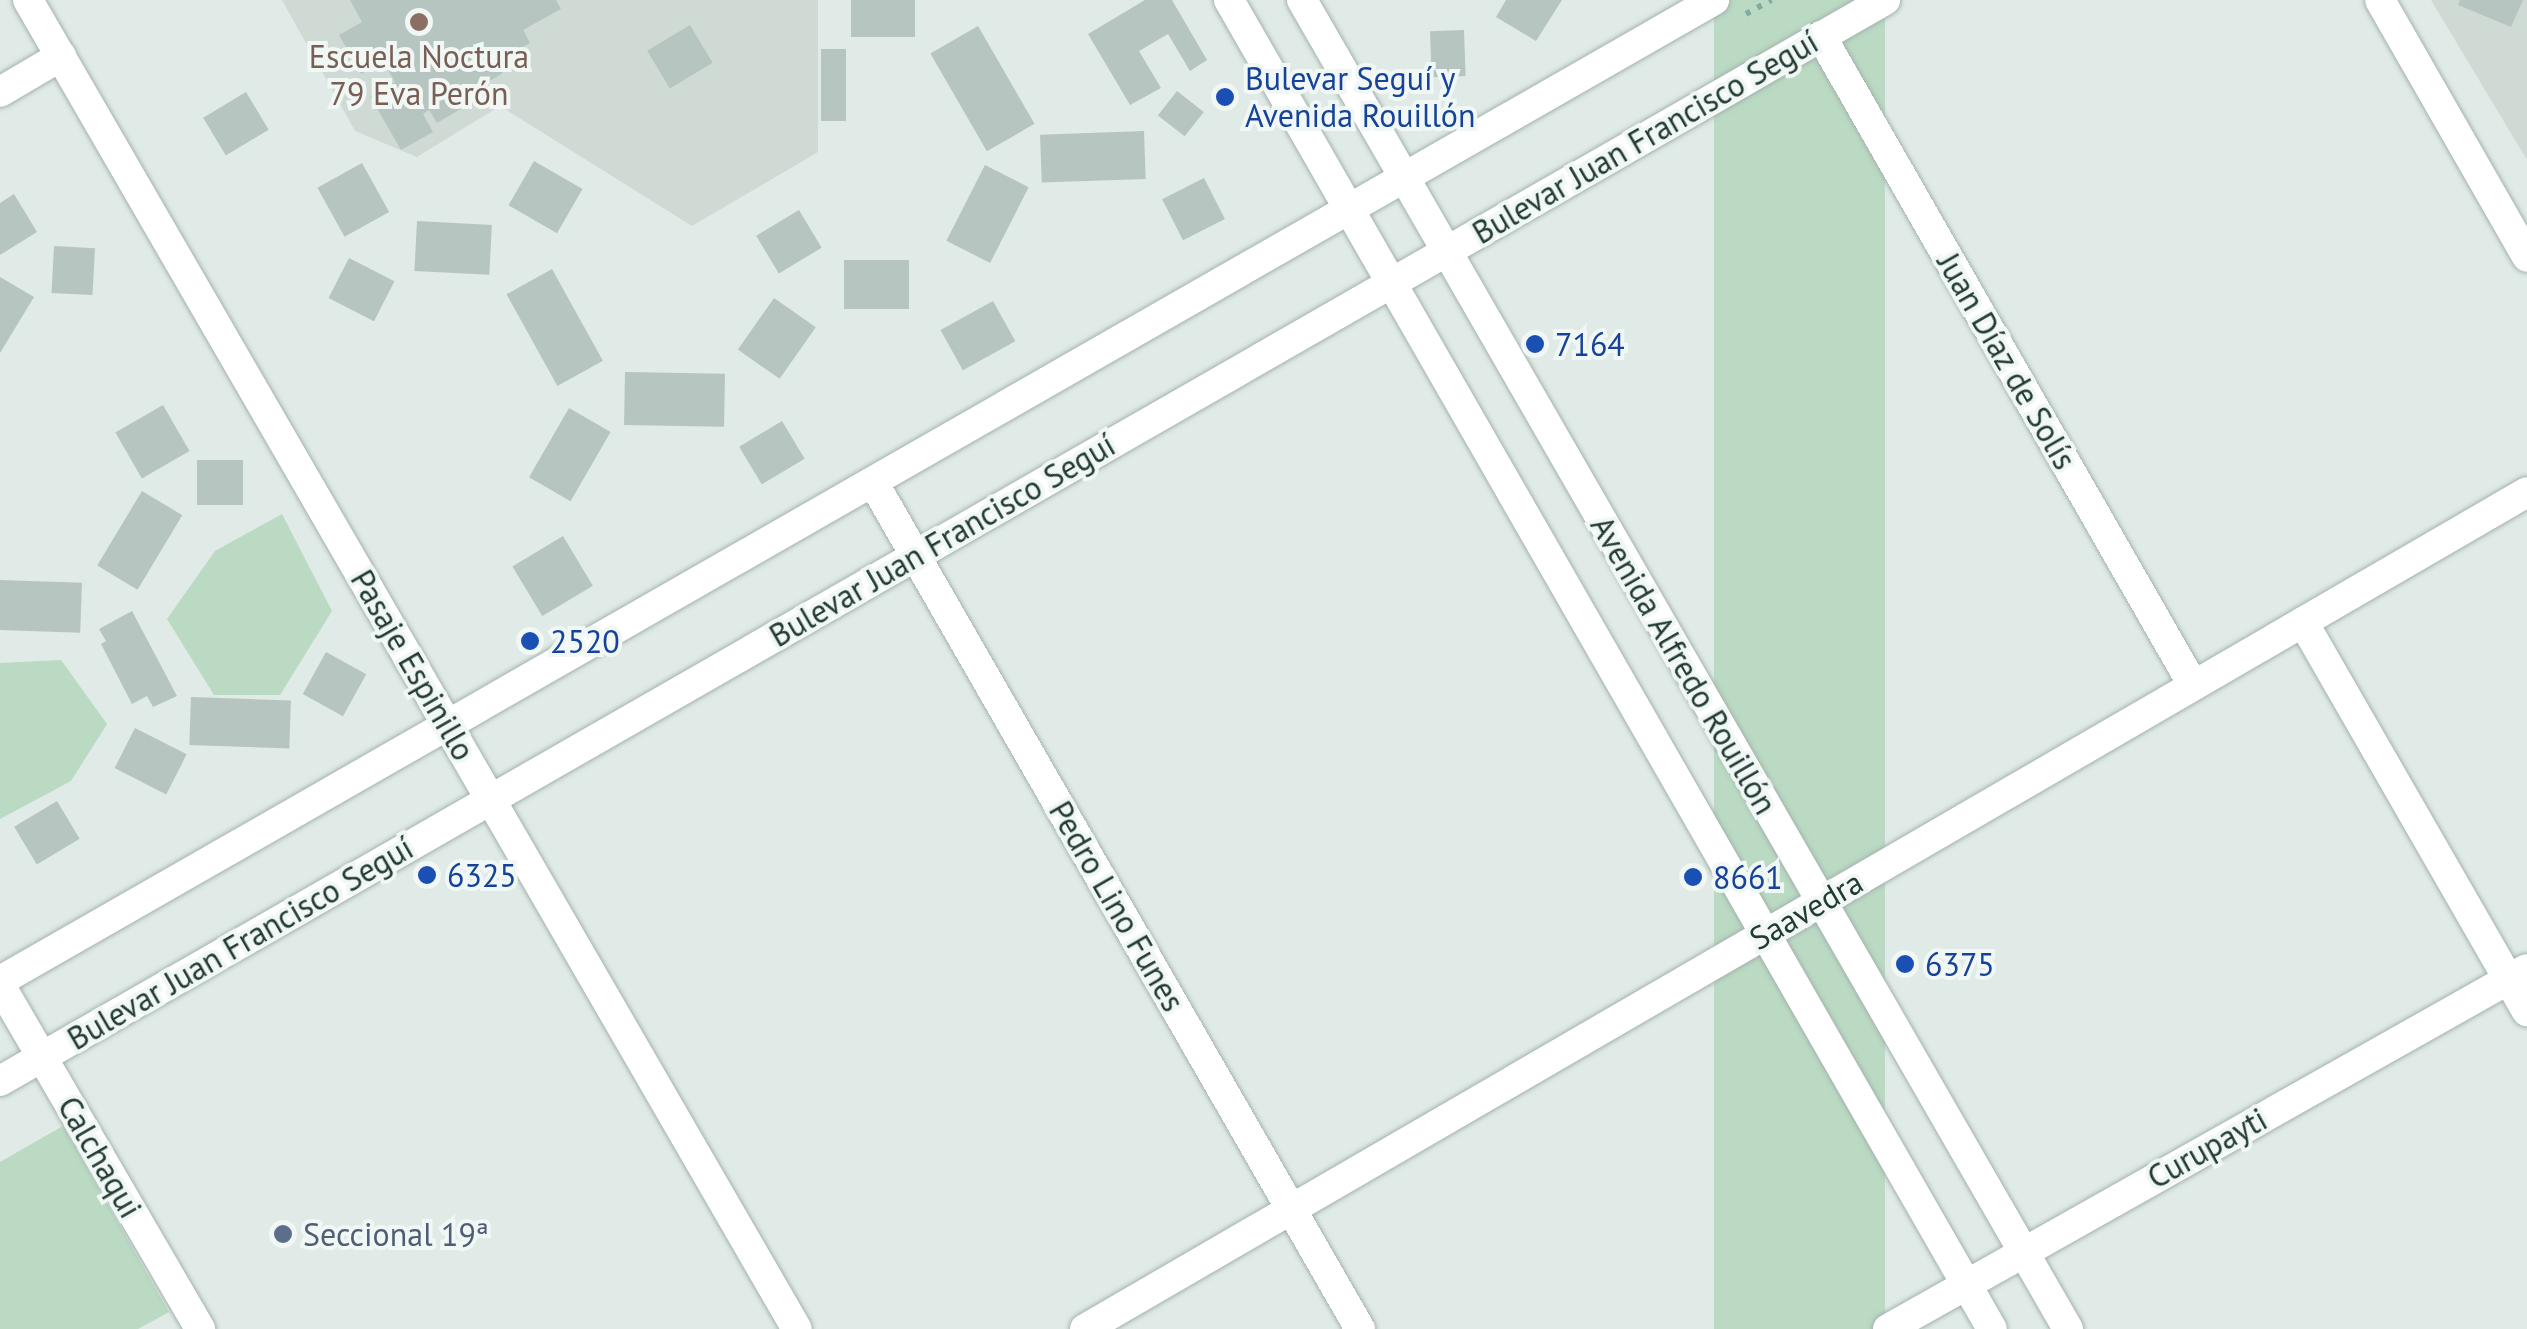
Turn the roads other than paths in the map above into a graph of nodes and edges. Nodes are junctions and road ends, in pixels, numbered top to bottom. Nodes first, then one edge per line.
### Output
1 (28, 0) edge
2 (1229, 0) edge
3 (1302, 0) edge
4 (1714, 0) edge
5 (1884, 0) edge
6 (2380, 0) edge
7 (1821, 36) junction
8 (60, 56) junction
9 (0, 92) edge
10 (1403, 178) junction
11 (1347, 211) junction
12 (1446, 251) junction
13 (2527, 257) edge
14 (1389, 284) junction
15 (873, 482) junction
16 (2527, 492) edge
17 (915, 556) junction
18 (2303, 622) junction
19 (2193, 686) junction
20 (448, 726) junction
21 (490, 799) junction
22 (1821, 902) junction
23 (1764, 934) junction
24 (2518, 974) edge
25 (0, 983) edge
26 (2527, 1010) edge
27 (42, 1057) junction
28 (0, 1081) edge
29 (1292, 1210) junction
30 (2023, 1252) junction
31 (1966, 1284) junction
32 (200, 1329) edge
33 (798, 1329) edge
34 (1086, 1329) edge
35 (1360, 1329) edge
36 (1888, 1329) edge
37 (1992, 1329) edge
38 (2068, 1329) edge

1 - 8 street, Pasaje Espinillo
2 - 11 street, Avenida Alfredo Rouillón
3 - 10 street, Avenida Alfredo Rouillón
4 - 10 street
5 - 7 street, Bulevar Juan Francisco Seguí
6 - 13 street
7 - 12 street, Bulevar Juan Francisco Seguí
7 - 19 street, Juan Díaz de Solís
8 - 9 street
8 - 20 street, Pasaje Espinillo
10 - 11 street
10 - 12 street, Avenida Alfredo Rouillón
11 - 14 street, Avenida Alfredo Rouillón
11 - 15 street
12 - 14 street, Bulevar Juan Francisco Seguí
12 - 22 street, Avenida Alfredo Rouillón
14 - 17 street, Bulevar Juan Francisco Seguí
14 - 23 street, Avenida Alfredo Rouillón
15 - 17 street, Pedro Lino Funes
15 - 20 street
16 - 18 street, Saavedra
17 - 21 street, Bulevar Juan Francisco Seguí
17 - 29 street, Pedro Lino Funes
18 - 19 street, Saavedra
18 - 24 street
19 - 22 street, Saavedra
20 - 21 street, Pasaje Espinillo
20 - 25 street
21 - 27 street, Bulevar Juan Francisco Seguí
21 - 33 street, Pasaje Espinillo
22 - 23 street, Saavedra
22 - 30 street, Avenida Alfredo Rouillón
23 - 29 street, Saavedra
23 - 31 street, Avenida Alfredo Rouillón
24 - 26 street
24 - 30 street, Curupayti
25 - 27 street, Calchaqui
27 - 28 street, Bulevar Juan Francisco Seguí
27 - 32 street, Calchaqui
29 - 34 street, Saavedra
29 - 35 street, Pedro Lino Funes
30 - 31 street, Curupayti
30 - 38 street, Avenida Alfredo Rouillón
31 - 36 street, Curupayti
31 - 37 street, Avenida Alfredo Rouillón

